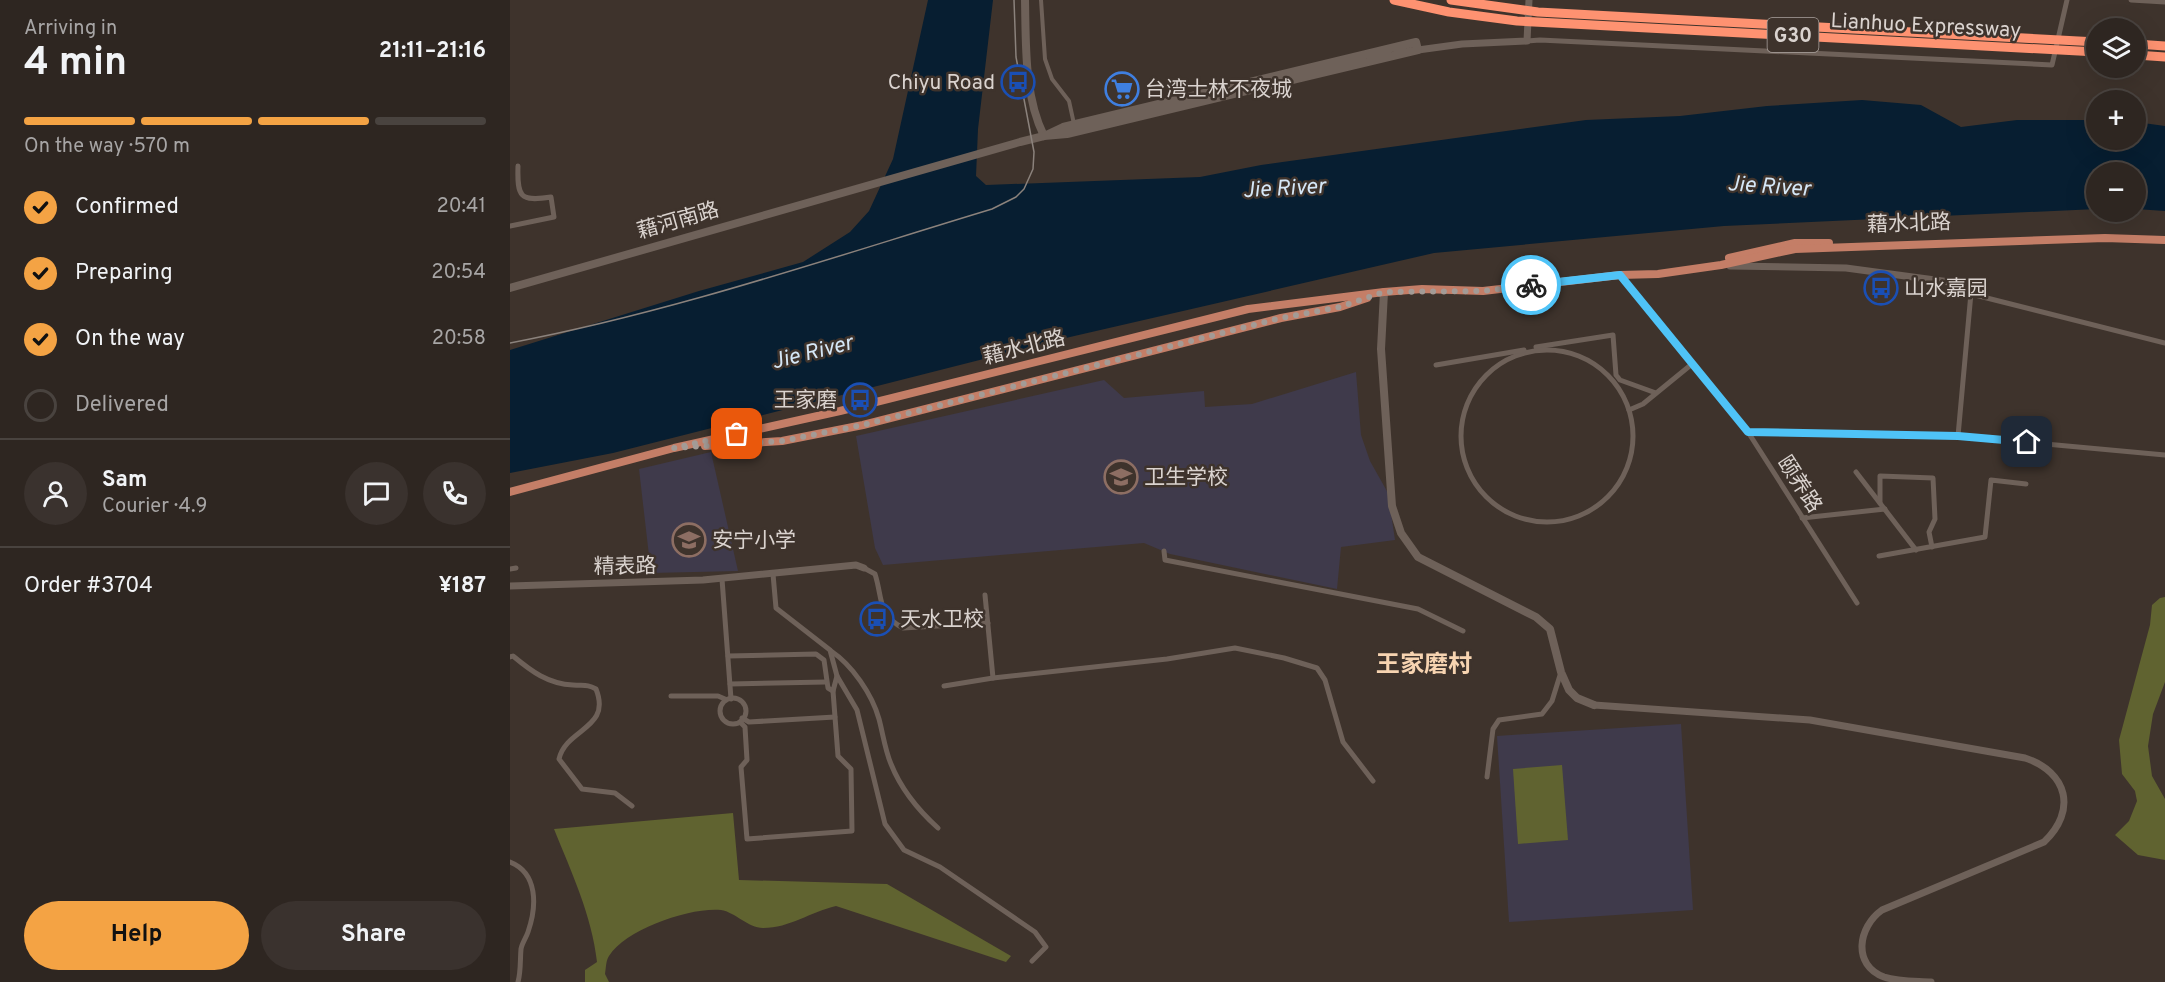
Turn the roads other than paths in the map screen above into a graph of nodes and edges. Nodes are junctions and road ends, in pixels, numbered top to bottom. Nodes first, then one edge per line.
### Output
1 (1025, 0) edge
2 (1041, 0) edge
3 (1394, 0) edge
4 (1452, 0) edge
5 (1529, 0) edge
6 (2067, 0) edge
7 (2131, 0) edge
8 (2165, 2) edge
9 (1537, 17) junction
10 (1527, 41) junction
11 (2086, 41) edge
12 (2146, 45) edge
13 (2165, 46) edge
14 (1418, 50) junction
15 (2086, 51) edge
16 (2146, 56) edge
17 (2165, 57) edge
18 (1074, 124) junction
19 (1044, 136) junction
20 (518, 166) dead end
21 (510, 226) edge
22 (2165, 238) edge
23 (1721, 265) junction
24 (1658, 274) junction
25 (1620, 275) junction
26 (1972, 285) joint
27 (510, 288) edge
28 (1384, 292) junction
29 (1971, 294) junction
30 (2165, 343) edge
31 (1692, 364) junction
32 (1436, 366) dead end
33 (1656, 393) junction
34 (1629, 410) junction
35 (1748, 432) junction
36 (1958, 436) junction
37 (674, 448) junction
38 (2165, 455) edge
39 (1856, 472) dead end
40 (2026, 484) dead end
41 (510, 492) edge
42 (1880, 503) junction
43 (1885, 509) junction
44 (1802, 518) junction
45 (1932, 547) junction
46 (1916, 550) junction
47 (1164, 551) dead end
48 (1879, 556) dead end
49 (864, 568) joint
50 (773, 574) junction
51 (722, 579) junction
52 (510, 586) edge
53 (985, 595) dead end
54 (1857, 603) dead end
55 (988, 623) junction
56 (1463, 631) dead end
57 (830, 650) junction
58 (728, 656) junction
59 (510, 657) edge
60 (1561, 672) junction
61 (837, 676) junction
62 (993, 678) junction
63 (826, 682) junction
64 (730, 684) junction
65 (944, 686) dead end
66 (833, 691) junction
67 (670, 696) dead end
68 (728, 699) junction
69 (1594, 705) joint
70 (835, 717) junction
71 (741, 720) junction
72 (1488, 777) dead end
73 (1373, 781) dead end
74 (632, 806) dead end
75 (938, 828) dead end
76 (510, 862) edge
77 (1032, 961) dead end
78 (518, 982) edge
79 (1931, 982) edge

1 - 19 main road
2 - 18 street
3 - 9 highway, Lianhuo Expressway / G30
4 - 9 highway, Lianhuo Expressway / G30
5 - 10 street
6 - 10 street
7 - 8 street
9 - 11 highway, Lianhuo Expressway / G30
9 - 15 highway, Lianhuo Expressway / G30
10 - 14 street
12 - 13 highway
14 - 18 main road
14 - 19 main road
16 - 17 highway
18 - 19 main road
19 - 27 main road, 藉河南路
20 - 21 street
22 - 23 main road, 藉水北路
22 - 24 main road, 藉水北路
23 - 24 main road, 藉水北路
23 - 26 street
24 - 25 main road, 藉水北路
25 - 28 main road, 藉水北路
25 - 31 street, 颐养路
26 - 29 street
28 - 37 main road, 藉水北路
28 - 37 main road, 藉水北路
28 - 60 main road
29 - 30 street
29 - 36 street
31 - 33 street
31 - 35 street, 颐养路
32 - 33 street
33 - 34 street
34 - 34 street
35 - 36 street
35 - 44 street, 颐养路
36 - 38 street
37 - 41 main road, 藉水北路
39 - 42 street
40 - 45 street
42 - 43 street
42 - 45 street
43 - 44 street
43 - 46 street
44 - 54 street, 颐养路
45 - 46 street
46 - 48 street
47 - 56 street
49 - 50 street, 精表路
49 - 55 street, 精表路
50 - 51 street, 精表路
50 - 57 street
51 - 52 street, 精表路
51 - 58 street
53 - 55 street
55 - 62 street
57 - 61 street
57 - 75 street
58 - 63 street
58 - 64 street
59 - 74 street
60 - 69 main road
60 - 72 street
61 - 66 street
61 - 77 street
62 - 65 street
62 - 73 street
63 - 64 street
63 - 66 street
64 - 68 street
66 - 70 street
67 - 68 street
68 - 71 street
68 - 71 street
69 - 79 street
70 - 71 street
70 - 71 street
76 - 78 street

